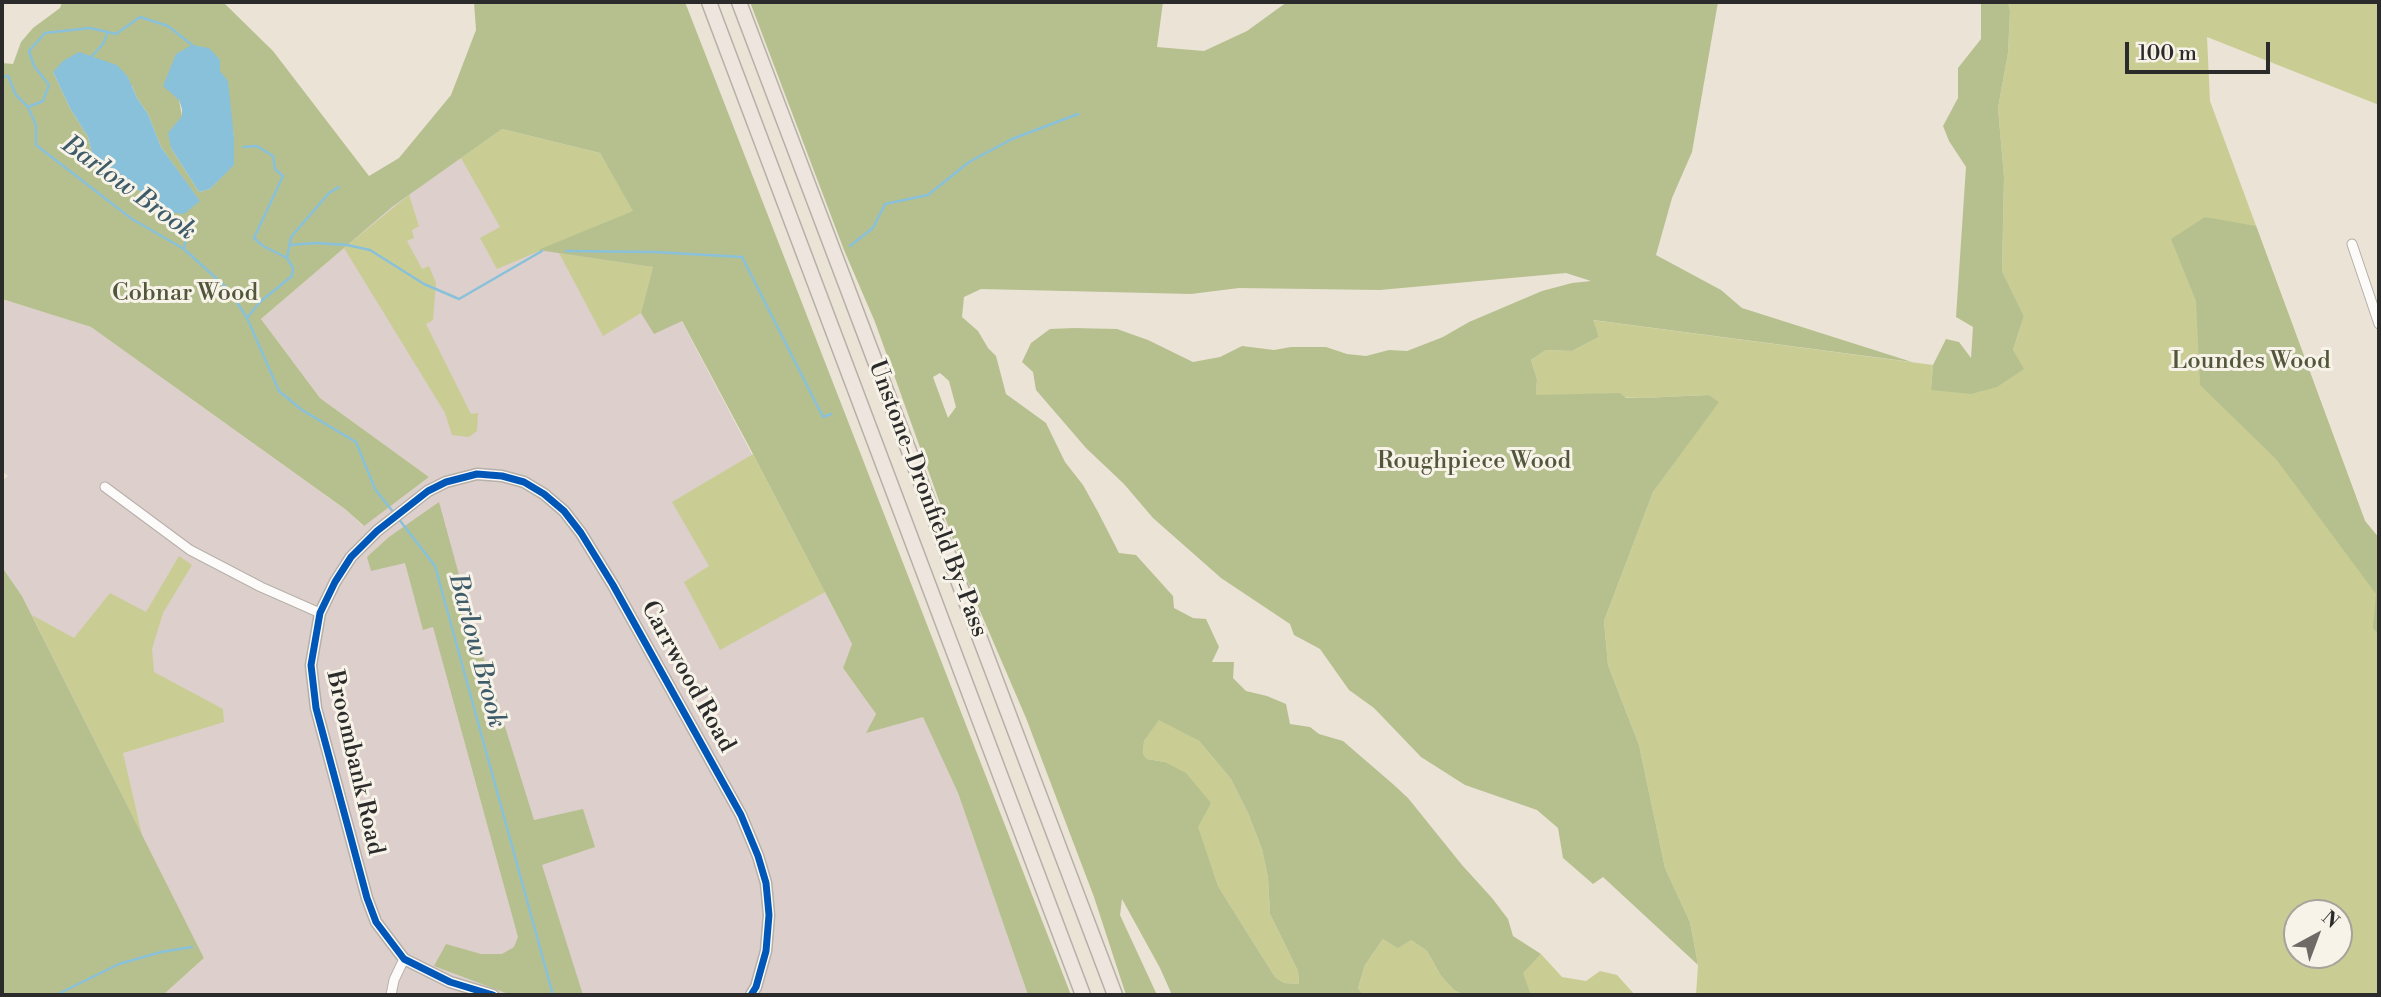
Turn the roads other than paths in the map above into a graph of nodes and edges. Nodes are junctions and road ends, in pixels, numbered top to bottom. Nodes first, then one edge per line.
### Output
1 (709, 2) edge
2 (739, 2) edge
3 (2352, 244) dead end
4 (2379, 324) edge
5 (446, 482) joint
6 (105, 487) dead end
7 (320, 613) junction
8 (404, 958) junction
9 (391, 995) edge
10 (493, 995) edge
11 (751, 995) edge
12 (1083, 995) edge
13 (1115, 995) edge

1 - 12 highway, Unstone-Dronfield By-Pass
2 - 13 highway, Unstone-Dronfield By-Pass
3 - 4 street
5 - 7 street, Broombank Road
5 - 11 street, Carrwood Road
6 - 7 street
7 - 8 street, Broombank Road
8 - 9 street
8 - 10 street, Broombank Road

